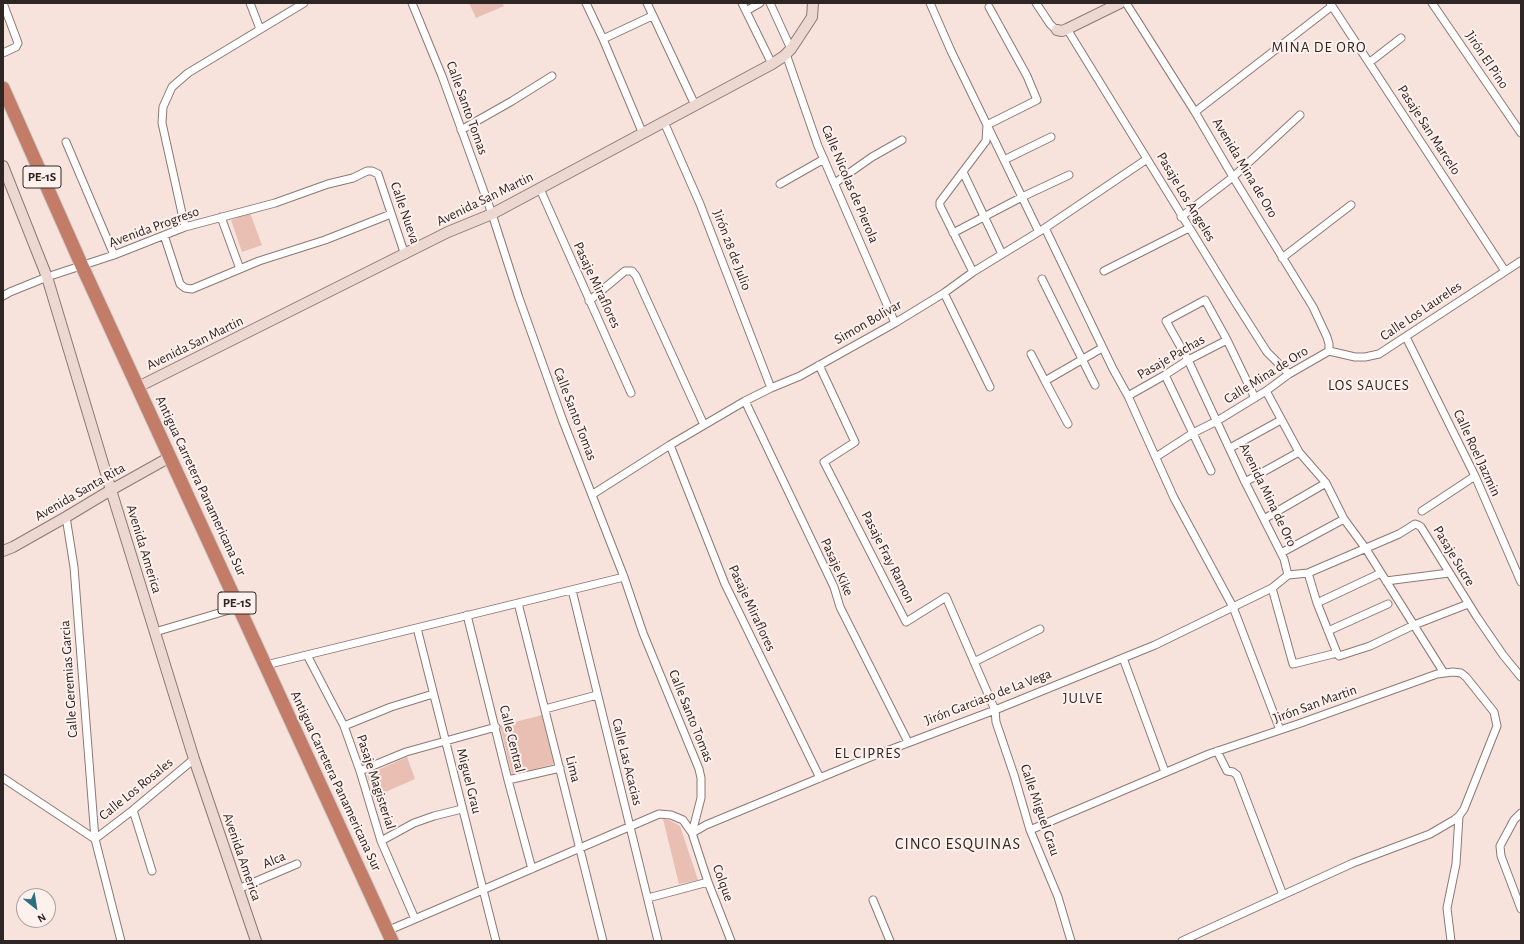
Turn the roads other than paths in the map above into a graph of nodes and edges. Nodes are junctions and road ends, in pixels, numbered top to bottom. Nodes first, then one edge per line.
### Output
1 (3, 3) edge
2 (250, 3) edge
3 (304, 3) edge
4 (412, 3) edge
5 (586, 3) edge
6 (647, 3) edge
7 (742, 3) edge
8 (760, 3) edge
9 (770, 3) edge
10 (813, 3) edge
11 (930, 3) edge
12 (1036, 3) edge
13 (1120, 3) edge
14 (1126, 3) edge
15 (1432, 3) edge
16 (1331, 4) edge
17 (989, 7) dead end
18 (746, 11) junction
19 (652, 16) junction
20 (260, 29) junction
21 (1062, 30) junction
22 (603, 38) junction
23 (1401, 38) dead end
24 (789, 52) junction
25 (3, 53) edge
26 (1370, 62) junction
27 (772, 64) junction
28 (552, 76) dead end
29 (3, 88) edge
30 (695, 106) junction
31 (1196, 112) junction
32 (1300, 115) dead end
33 (664, 122) junction
34 (987, 125) junction
35 (461, 130) junction
36 (1521, 133) edge
37 (643, 134) junction
38 (1051, 137) dead end
39 (902, 140) dead end
40 (66, 142) dead end
41 (824, 159) junction
42 (1147, 159) junction
43 (1004, 160) junction
44 (3, 166) edge
45 (963, 172) junction
46 (1069, 175) dead end
47 (1233, 177) junction
48 (339, 182) joint
49 (834, 183) junction
50 (780, 184) dead end
51 (540, 189) junction
52 (1022, 197) junction
53 (1351, 205) dead end
54 (391, 214) junction
55 (492, 214) junction
56 (221, 217) junction
57 (1182, 217) junction
58 (984, 218) junction
59 (185, 227) junction
60 (1189, 228) junction
61 (1041, 229) junction
62 (953, 233) junction
63 (164, 235) junction
64 (1002, 254) junction
65 (405, 255) junction
66 (114, 256) junction
67 (1282, 258) junction
68 (1521, 261) edge
69 (82, 266) junction
70 (240, 269) junction
71 (1104, 271) dead end
72 (1506, 271) junction
73 (973, 272) junction
74 (47, 277) junction
75 (1042, 279) dead end
76 (944, 293) junction
77 (3, 296) edge
78 (589, 301) junction
79 (895, 323) junction
80 (1406, 337) junction
81 (1227, 340) junction
82 (1102, 348) junction
83 (1329, 351) junction
84 (1031, 354) dead end
85 (1082, 360) junction
86 (1188, 360) junction
87 (819, 365) junction
88 (1289, 374) junction
89 (1165, 375) junction
90 (1045, 381) junction
91 (1095, 385) dead end
92 (138, 387) junction
93 (990, 387) dead end
94 (771, 388) junction
95 (1266, 391) junction
96 (631, 393) dead end
97 (1128, 396) junction
98 (1254, 398) junction
99 (745, 402) junction
100 (1281, 420) junction
101 (1217, 421) junction
102 (1068, 424) dead end
103 (704, 425) junction
104 (1193, 433) junction
105 (670, 445) junction
106 (1230, 448) junction
107 (1299, 452) junction
108 (170, 457) junction
109 (1156, 458) junction
110 (1211, 471) dead end
111 (1475, 476) junction
112 (1245, 482) junction
113 (1326, 483) junction
114 (111, 490) junction
115 (593, 494) junction
116 (1422, 511) dead end
117 (66, 517) junction
118 (1264, 519) junction
119 (1344, 520) junction
120 (1366, 549) junction
121 (3, 551) edge
122 (1281, 553) junction
123 (1308, 573) junction
124 (1381, 573) junction
125 (1449, 573) junction
126 (1288, 575) junction
127 (624, 577) junction
128 (1386, 581) junction
129 (1521, 582) edge
130 (1272, 588) junction
131 (572, 590) junction
132 (518, 603) junction
133 (1317, 603) junction
134 (1388, 604) dead end
135 (1468, 604) junction
136 (239, 607) junction
137 (1233, 607) junction
138 (467, 615) junction
139 (1414, 625) junction
140 (416, 628) junction
141 (1040, 630) dead end
142 (1328, 631) junction
143 (155, 632) junction
144 (1337, 652) junction
145 (307, 655) junction
146 (1123, 658) junction
147 (974, 662) junction
148 (266, 665) junction
149 (1444, 673) junction
150 (1521, 677) edge
151 (433, 694) junction
152 (597, 695) junction
153 (545, 709) junction
154 (995, 710) junction
155 (344, 726) junction
156 (496, 727) junction
157 (1280, 730) junction
158 (445, 741) junction
159 (908, 742) junction
160 (1217, 751) junction
161 (194, 759) junction
162 (560, 768) junction
163 (360, 771) junction
164 (1166, 772) junction
165 (3, 778) edge
166 (820, 778) junction
167 (508, 780) junction
168 (462, 809) junction
169 (132, 810) junction
170 (1521, 813) edge
171 (1460, 816) junction
172 (630, 826) junction
173 (1030, 830) junction
174 (692, 833) junction
175 (95, 838) junction
176 (381, 841) junction
177 (580, 848) junction
178 (297, 864) dead end
179 (532, 869) junction
180 (152, 871) dead end
181 (708, 882) junction
182 (238, 889) junction
183 (483, 890) junction
184 (1283, 895) junction
185 (648, 898) junction
186 (873, 900) dead end
187 (1521, 909) edge
188 (415, 919) junction
189 (390, 936) edge
190 (121, 941) edge
191 (256, 941) edge
192 (496, 941) edge
193 (603, 941) edge
194 (658, 941) edge
195 (731, 941) edge
196 (890, 941) edge
197 (1071, 941) edge
198 (1182, 941) edge
199 (1451, 941) edge

1 - 25 street
2 - 20 street
3 - 20 street
4 - 35 street, Calle Santo Tomas
5 - 22 street
6 - 19 street
7 - 18 street
8 - 18 street
9 - 24 street, Calle Nicolas de Pierola
10 - 24 street, Avenida San Martin
11 - 34 street
12 - 21 street, Pasaje Los Angeles
13 - 21 street
14 - 31 street, Avenida Mina de Oro
15 - 36 street, Jirón El Pino
16 - 26 street, Pasaje San Marcelo
16 - 31 street
17 - 34 street
18 - 27 street
19 - 22 street
19 - 30 street
20 - 59 street
21 - 42 street, Pasaje Los Angeles
22 - 37 street
23 - 26 street
24 - 27 street, Avenida San Martin
24 - 41 street, Calle Nicolas de Pierola
26 - 72 street, Pasaje San Marcelo
27 - 30 street, Avenida San Martin
28 - 35 street
29 - 69 highway, Antigua Carretera Panamericana Sur / PE-1S
30 - 33 street, Avenida San Martin
31 - 47 street, Avenida Mina de Oro
32 - 47 street
33 - 37 street, Avenida San Martin
33 - 94 street, Jirón 28 de Julio
34 - 43 street
34 - 45 street
35 - 55 street, Calle Santo Tomas
37 - 51 street, Avenida San Martin
38 - 43 street
39 - 49 street
40 - 66 street
41 - 49 street, Calle Nicolas de Pierola
41 - 50 street
42 - 57 street, Pasaje Los Angeles
42 - 61 street, Simon Bolivar
43 - 52 street
44 - 74 street, Avenida America
45 - 58 street
45 - 62 street
46 - 52 street
47 - 57 street
47 - 67 street, Avenida Mina de Oro
48 - 54 street, Calle Nueva
48 - 56 street, Avenida Progreso
49 - 79 street, Calle Nicolas de Pierola
51 - 55 street, Avenida San Martin
51 - 78 street, Pasaje Miraflores
52 - 58 street
52 - 61 street
53 - 67 street
54 - 65 street, Calle Nueva
54 - 70 street
55 - 65 street, Avenida San Martin
55 - 115 street, Calle Santo Tomas
56 - 59 street, Avenida Progreso
56 - 70 street
57 - 60 street, Pasaje Los Angeles
58 - 62 street
58 - 64 street
59 - 63 street, Avenida Progreso
60 - 71 street
60 - 88 street, Pasaje Los Angeles
61 - 64 street, Simon Bolivar
61 - 82 street
62 - 73 street
63 - 66 street, Avenida Progreso
63 - 70 street
64 - 73 street, Simon Bolivar
65 - 92 street, Avenida San Martin
66 - 69 street, Avenida Progreso
67 - 83 street, Avenida Mina de Oro
68 - 72 street, Calle Los Laureles
69 - 74 street, Avenida Progreso
69 - 92 highway, Antigua Carretera Panamericana Sur / PE-1S
72 - 80 street, Calle Los Laureles
73 - 76 street, Simon Bolivar
74 - 77 street, Avenida Progreso
74 - 114 street, Avenida America
75 - 85 street
76 - 79 street, Simon Bolivar
76 - 93 street
78 - 96 street, Pasaje Miraflores
78 - 103 street
79 - 87 street, Simon Bolivar
80 - 83 street, Calle Los Laureles
80 - 111 street, Calle Roel Jazmin
81 - 86 street, Pasaje Pachas
81 - 86 street, Avenida Mina de Oro
81 - 98 street
82 - 85 street
82 - 97 street
83 - 88 street, Calle Mina de Oro
84 - 90 street
85 - 90 street
85 - 91 street
86 - 89 street, Pasaje Pachas
86 - 101 street, Avenida Mina de Oro
87 - 94 street, Simon Bolivar
87 - 147 street, Pasaje Fray Ramon
88 - 95 street, Calle Mina de Oro
89 - 97 street, Pasaje Pachas
89 - 104 street
90 - 102 street
92 - 108 highway, Antigua Carretera Panamericana Sur / PE-1S
94 - 99 street, Simon Bolivar
95 - 98 street, Calle Mina de Oro
95 - 100 street
97 - 109 street
98 - 101 street, Calle Mina de Oro
99 - 103 street, Simon Bolivar
99 - 159 street, Pasaje Kike
100 - 106 street
100 - 107 street
101 - 104 street, Calle Mina de Oro
101 - 106 street, Avenida Mina de Oro
103 - 105 street, Simon Bolivar
104 - 109 street, Calle Mina de Oro
104 - 110 street
105 - 115 street, Simon Bolivar
105 - 166 street, Pasaje Miraflores
106 - 112 street, Avenida Mina de Oro
107 - 112 street
107 - 113 street
108 - 114 street, Avenida Santa Rita
108 - 136 highway, Antigua Carretera Panamericana Sur / PE-1S
109 - 137 street
111 - 116 street
111 - 129 street, Calle Roel Jazmin
112 - 118 street, Avenida Mina de Oro
113 - 118 street
113 - 119 street
114 - 117 street, Avenida Santa Rita
114 - 143 street, Avenida America
115 - 127 street, Calle Santo Tomas
117 - 121 street, Avenida Santa Rita
117 - 175 street, Calle Geremias Garcia
118 - 122 street, Avenida Mina de Oro
119 - 120 street
119 - 122 street
120 - 123 street, Pasaje Sucre
120 - 124 street
120 - 125 street, Pasaje Sucre
122 - 126 street, Avenida Mina de Oro
123 - 126 street, Pasaje Sucre
123 - 133 street
124 - 128 street
124 - 133 street
125 - 128 street
125 - 135 street, Pasaje Sucre
126 - 130 street, Jirón Garciaso de La Vega
127 - 131 street
127 - 174 street, Calle Santo Tomas
128 - 139 street
130 - 137 street, Jirón Garciaso de La Vega
130 - 144 street
131 - 132 street
131 - 152 street, Calle Las Acacias
132 - 138 street
132 - 153 street, Lima
133 - 142 street
134 - 142 street
135 - 139 street
135 - 150 street, Pasaje Sucre
136 - 143 street
136 - 148 highway, Antigua Carretera Panamericana Sur / PE-1S
137 - 146 street, Jirón Garciaso de La Vega
137 - 157 street
138 - 140 street
138 - 156 street, Calle Central
139 - 144 street
139 - 149 street
140 - 145 street
140 - 151 street, Miguel Grau
141 - 147 street
142 - 144 street
143 - 161 street, Avenida America
145 - 148 street
145 - 155 street, Pasaje Magisterial
146 - 154 street, Jirón Garciaso de La Vega
146 - 164 street
147 - 154 street, Pasaje Fray Ramon
148 - 189 highway, Antigua Carretera Panamericana Sur / PE-1S
149 - 157 street, Jirón San Martin
149 - 171 street, Jirón San Martin
151 - 155 street
151 - 158 street, Miguel Grau
152 - 153 street
152 - 172 street, Calle Las Acacias
153 - 162 street, Lima
154 - 159 street, Jirón Garciaso de La Vega
154 - 173 street, Calle Miguel Grau
155 - 163 street, Pasaje Magisterial
156 - 158 street
156 - 167 street, Calle Central
157 - 160 street, Jirón San Martin
158 - 163 street
158 - 168 street, Miguel Grau
159 - 166 street, Jirón Garciaso de La Vega
160 - 164 street, Jirón San Martin
160 - 184 street
161 - 169 street, Calle Los Rosales
161 - 182 street, Avenida America
162 - 167 street
162 - 177 street, Lima
163 - 176 street, Pasaje Magisterial
164 - 173 street, Jirón San Martin
165 - 175 street
166 - 174 street, Jirón Garciaso de La Vega
167 - 179 street, Calle Central
168 - 176 street
168 - 183 street, Miguel Grau
169 - 175 street, Calle Los Rosales
169 - 180 street
170 - 187 street
171 - 184 street
171 - 199 street
172 - 174 street
172 - 177 street
172 - 185 street, Calle Las Acacias
173 - 197 street, Calle Miguel Grau
174 - 181 street, Colque
175 - 190 street, Calle Geremias Garcia
176 - 188 street, Pasaje Magisterial
177 - 179 street
177 - 193 street, Lima
178 - 182 street, Alca
179 - 183 street
181 - 185 street
181 - 195 street, Colque
182 - 191 street, Avenida America
183 - 188 street
183 - 192 street, Miguel Grau
184 - 198 street
185 - 194 street, Calle Las Acacias
186 - 196 street
188 - 189 street

